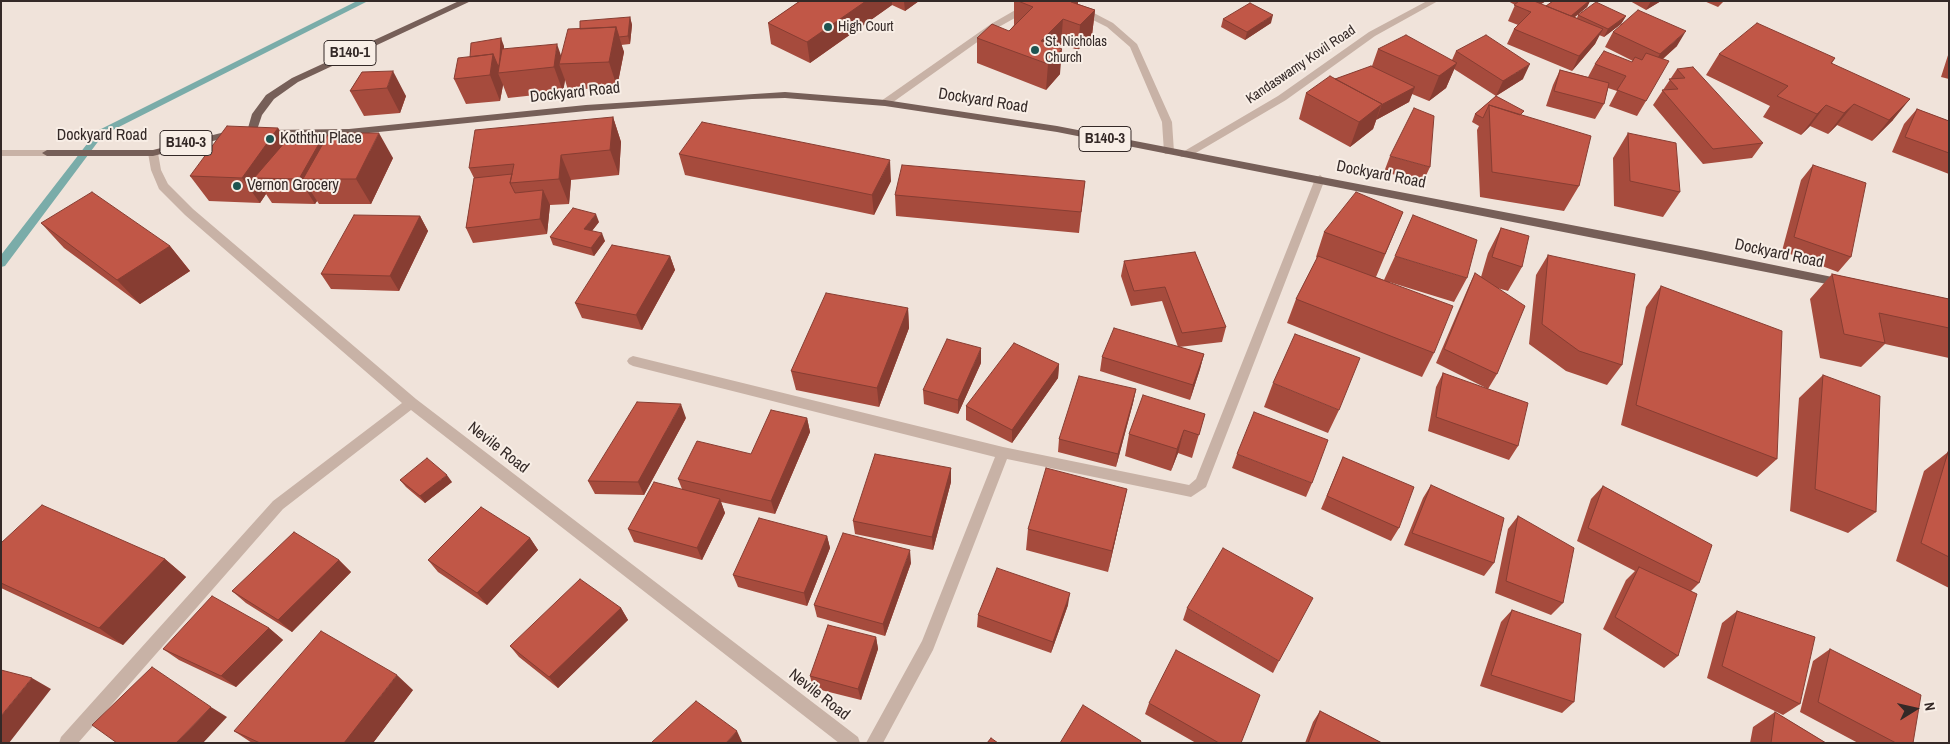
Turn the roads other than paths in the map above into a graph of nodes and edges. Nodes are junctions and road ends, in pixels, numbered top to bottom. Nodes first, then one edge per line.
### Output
1 (467, 1) edge
2 (1046, 1) edge
3 (1060, 1) edge
4 (1434, 1) edge
5 (885, 103) junction
6 (252, 128) junction
7 (1169, 152) junction
8 (1, 153) edge
9 (47, 153) joint
10 (153, 153) junction
11 (1185, 155) junction
12 (1320, 179) junction
13 (1850, 285) edge
14 (633, 361) dead end
15 (411, 403) junction
16 (1003, 453) junction
17 (67, 743) edge
18 (852, 743) edge
19 (874, 743) edge

1 - 6 main road, B140-1
2 - 5 street
3 - 7 street
4 - 11 street, Kandaswamy Kovil Road
5 - 6 main road, Dockyard Road / B140-3
5 - 7 main road, Dockyard Road / B140-3
6 - 10 main road, Dockyard Road / B140-3
7 - 11 main road, Dockyard Road / B140-3
8 - 9 street, Dockyard Road
9 - 10 main road, Dockyard Road / B140-3
10 - 15 street, Nevile Road
11 - 12 main road, Dockyard Road / B140-3
12 - 13 main road, Dockyard Road / B140-3
12 - 16 street
14 - 16 street
15 - 17 street
15 - 18 street, Nevile Road
16 - 19 street

